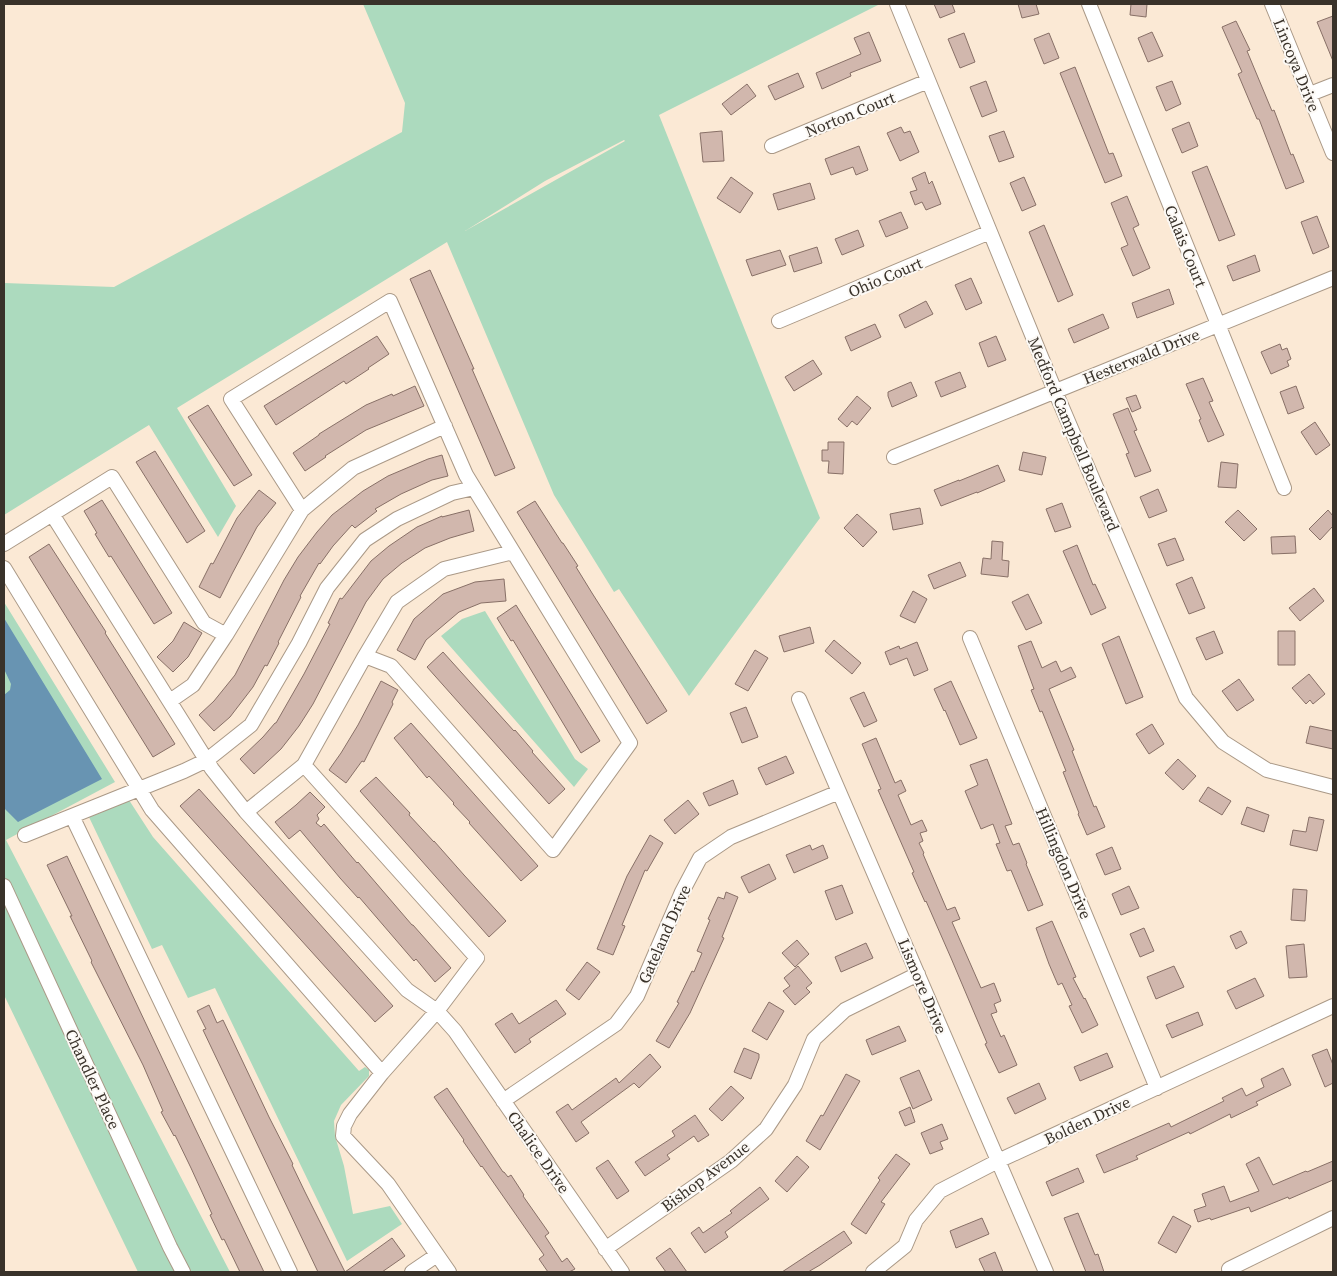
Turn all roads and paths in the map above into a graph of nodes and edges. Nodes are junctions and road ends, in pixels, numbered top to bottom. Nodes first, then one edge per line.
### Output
1 (897, 4) edge
2 (1089, 4) edge
3 (1272, 4) edge
4 (928, 81) junction
5 (1333, 85) edge
6 (1310, 94) junction
7 (772, 146) dead end
8 (1333, 153) edge
9 (990, 232) junction
10 (1333, 278) edge
11 (779, 322) dead end
12 (1218, 325) junction
13 (1055, 391) junction
14 (445, 426) junction
15 (894, 457) dead end
16 (474, 488) junction
17 (1284, 488) dead end
18 (302, 510) junction
19 (52, 514) junction
20 (4, 544) edge
21 (513, 552) junction
22 (4, 568) edge
23 (226, 635) junction
24 (970, 638) dead end
25 (365, 656) junction
26 (799, 699) dead end
27 (170, 701) junction
28 (207, 760) junction
29 (304, 765) junction
30 (1333, 787) edge
31 (138, 788) junction
32 (839, 792) junction
33 (246, 812) junction
34 (72, 816) junction
35 (25, 834) dead end
36 (4, 886) edge
37 (918, 974) junction
38 (1333, 1006) edge
39 (437, 1011) junction
40 (382, 1073) junction
41 (1157, 1088) junction
42 (503, 1101) junction
43 (998, 1161) junction
44 (1333, 1218) edge
45 (605, 1249) junction
46 (437, 1254) junction
47 (1229, 1269) dead end
48 (183, 1272) edge
49 (290, 1272) edge
50 (412, 1272) edge
51 (449, 1272) edge
52 (622, 1272) edge
53 (874, 1272) edge
54 (1046, 1272) edge

1 - 4 street, Medford Campbell Boulevard
2 - 12 street, Calais Court
3 - 6 street, Lincoya Drive
4 - 7 street, Norton Court
4 - 9 street, Medford Campbell Boulevard
5 - 6 street
6 - 8 street, Lincoya Drive
9 - 11 street, Ohio Court
9 - 13 street, Medford Campbell Boulevard
10 - 12 street, Hesterwald Drive
12 - 13 street, Hesterwald Drive
12 - 17 street, Calais Court
13 - 15 street, Hesterwald Drive
13 - 30 street, Medford Campbell Boulevard
14 - 16 street
14 - 18 street
14 - 18 street
16 - 21 street
16 - 28 street
18 - 23 street
19 - 20 street
19 - 23 street
19 - 27 street, Chalice Drive
21 - 25 street
21 - 25 street
22 - 31 street
23 - 27 street
24 - 41 street, Hillingdon Drive
25 - 29 street
26 - 32 street, Lismore Drive
27 - 28 street, Chalice Drive
28 - 31 street
28 - 33 street, Chalice Drive
29 - 33 street
29 - 39 street
31 - 34 street
31 - 40 street
32 - 37 street, Lismore Drive
32 - 42 street, Gateland Drive
33 - 39 street, Chalice Drive
34 - 35 street
34 - 49 street
36 - 48 street, Chandler Place
37 - 43 street, Lismore Drive
37 - 45 street, Bishop Avenue
38 - 41 street, Bolden Drive
39 - 40 street
39 - 42 street, Chalice Drive
40 - 46 street
41 - 43 street, Bolden Drive
42 - 45 street, Chalice Drive
43 - 53 street, Bolden Drive
43 - 54 street, Lismore Drive
44 - 47 street
45 - 52 street, Chalice Drive
46 - 50 street
46 - 51 street

